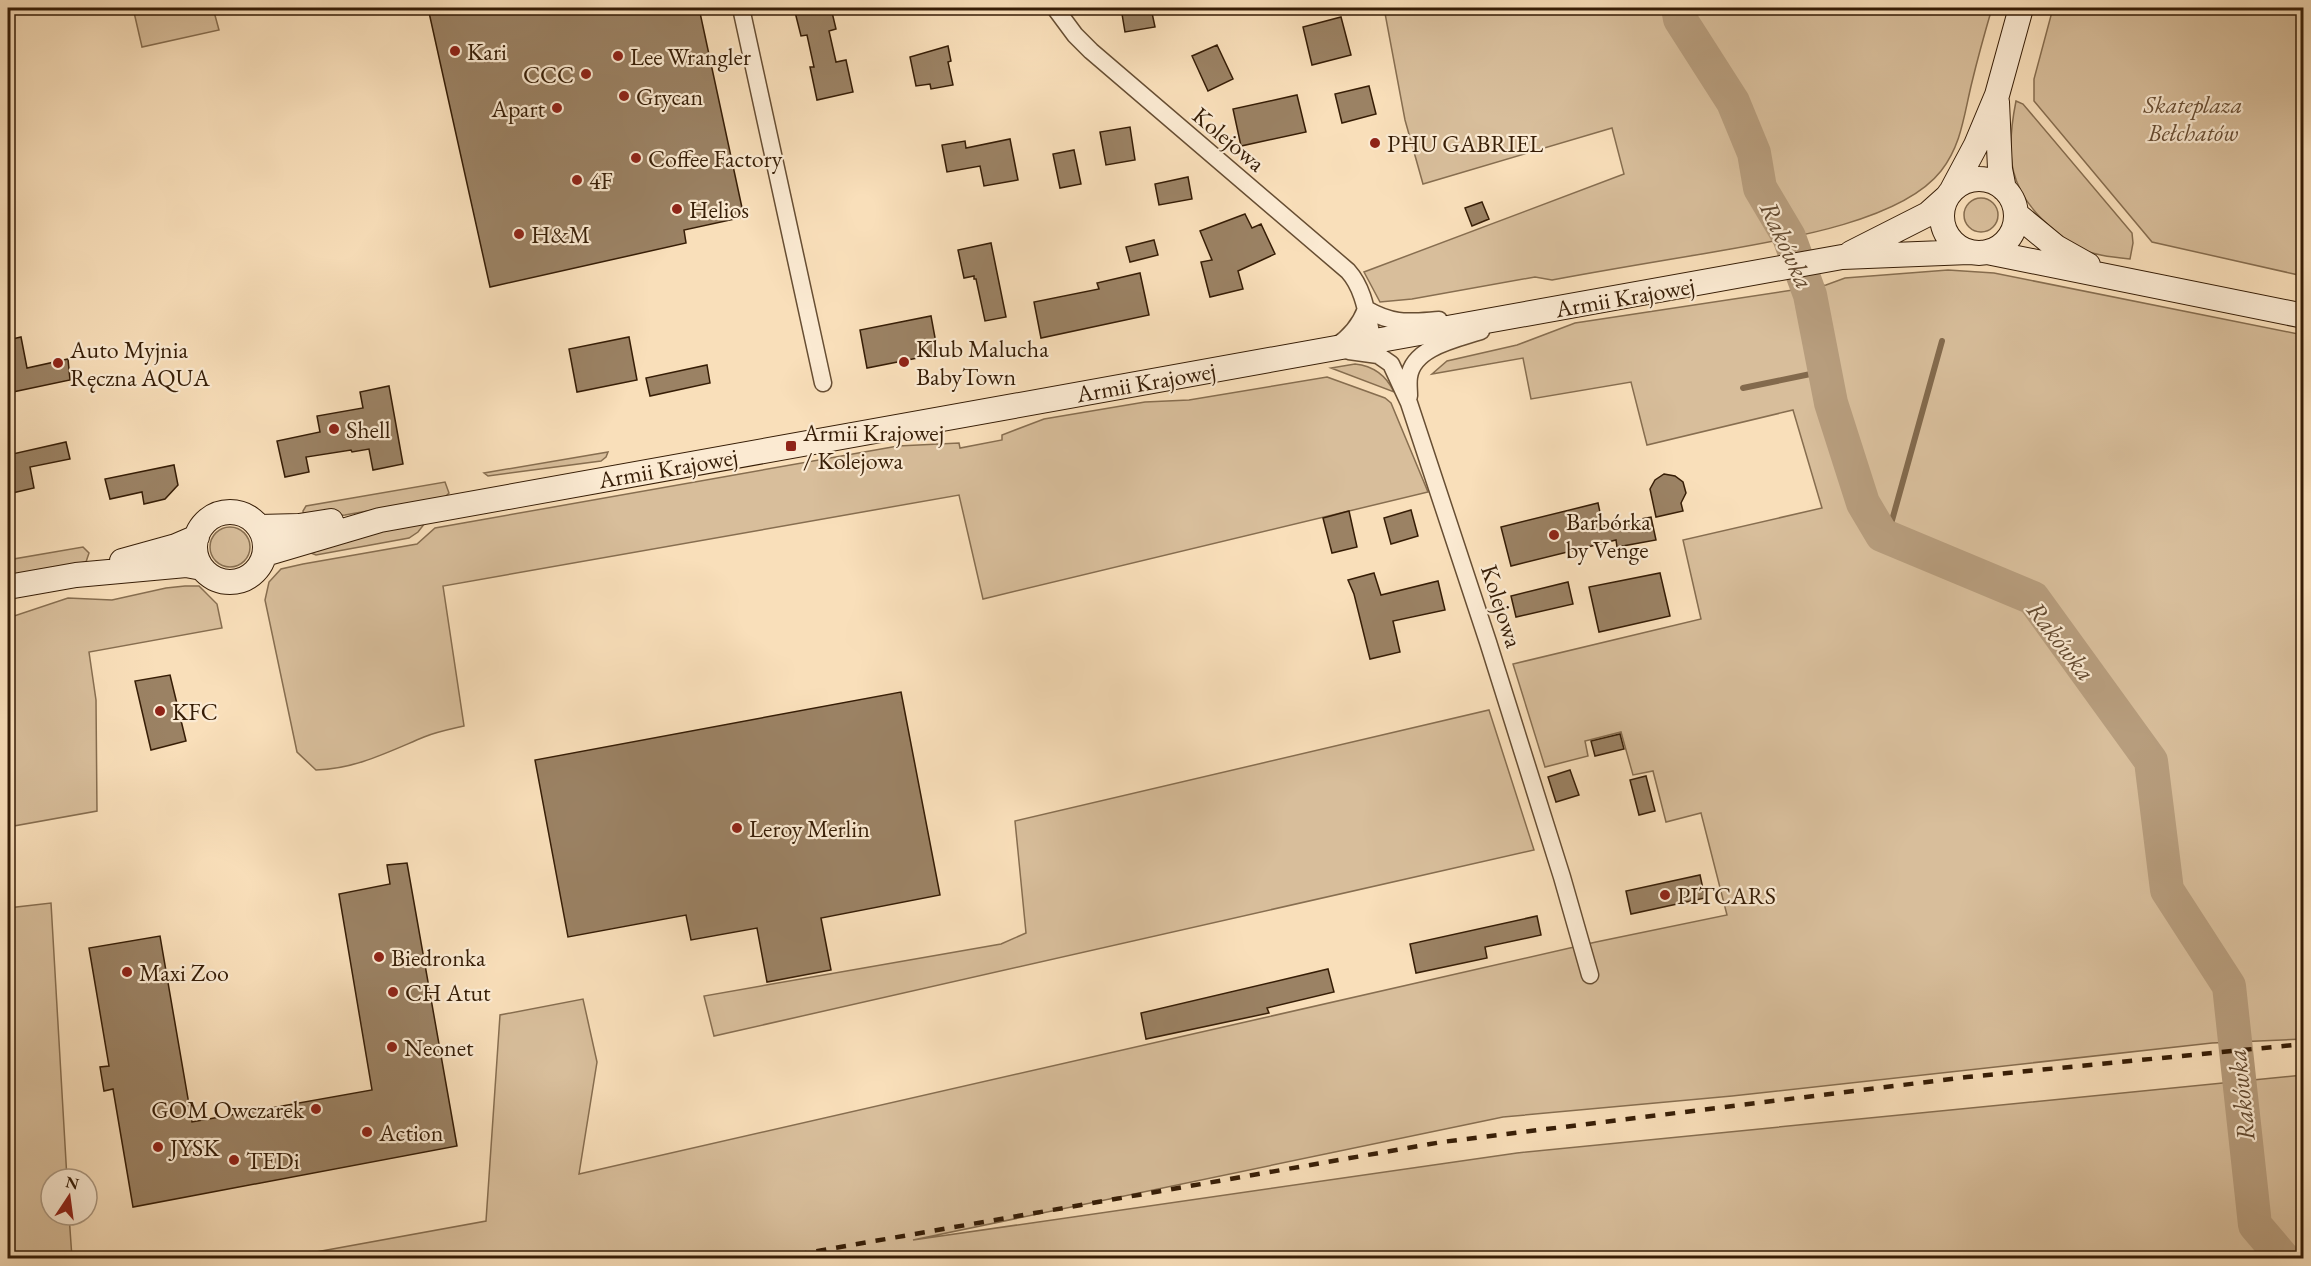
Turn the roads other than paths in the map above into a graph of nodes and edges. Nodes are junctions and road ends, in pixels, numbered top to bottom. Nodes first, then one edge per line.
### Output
1 (741, 8) edge
2 (1055, 8) edge
3 (2021, 8) edge
4 (1997, 95) junction
5 (2004, 189) junction
6 (1949, 194) junction
7 (2016, 214) junction
8 (1978, 252) junction
9 (1842, 257) junction
10 (2129, 280) junction
11 (1365, 309) junction
12 (1526, 315) junction
13 (2304, 316) edge
14 (1373, 341) junction
15 (1333, 348) junction
16 (823, 383) dead end
17 (1409, 403) junction
18 (380, 520) junction
19 (259, 527) junction
20 (197, 537) junction
21 (265, 554) junction
22 (202, 568) junction
23 (76, 575) junction
24 (8, 588) edge
25 (1590, 975) dead end

1 - 16 street
2 - 11 street, Kolejowa
3 - 4 street
4 - 5 street
4 - 6 street
5 - 6 street
5 - 7 street
6 - 8 street
6 - 9 street, Armii Krajowej
7 - 8 street
7 - 10 street
8 - 9 street, Armii Krajowej
8 - 10 street, Armii Krajowej
9 - 12 street, Armii Krajowej
10 - 13 street
11 - 12 street
11 - 14 street, Kolejowa
11 - 15 street
12 - 14 street, Armii Krajowej
12 - 17 street
14 - 15 street, Armii Krajowej
15 - 17 street, Kolejowa
15 - 18 street, Armii Krajowej
17 - 25 street, Kolejowa
18 - 19 street
18 - 21 street
19 - 20 street
19 - 21 street
20 - 22 street
20 - 23 street
21 - 22 street
22 - 23 street
23 - 24 street

